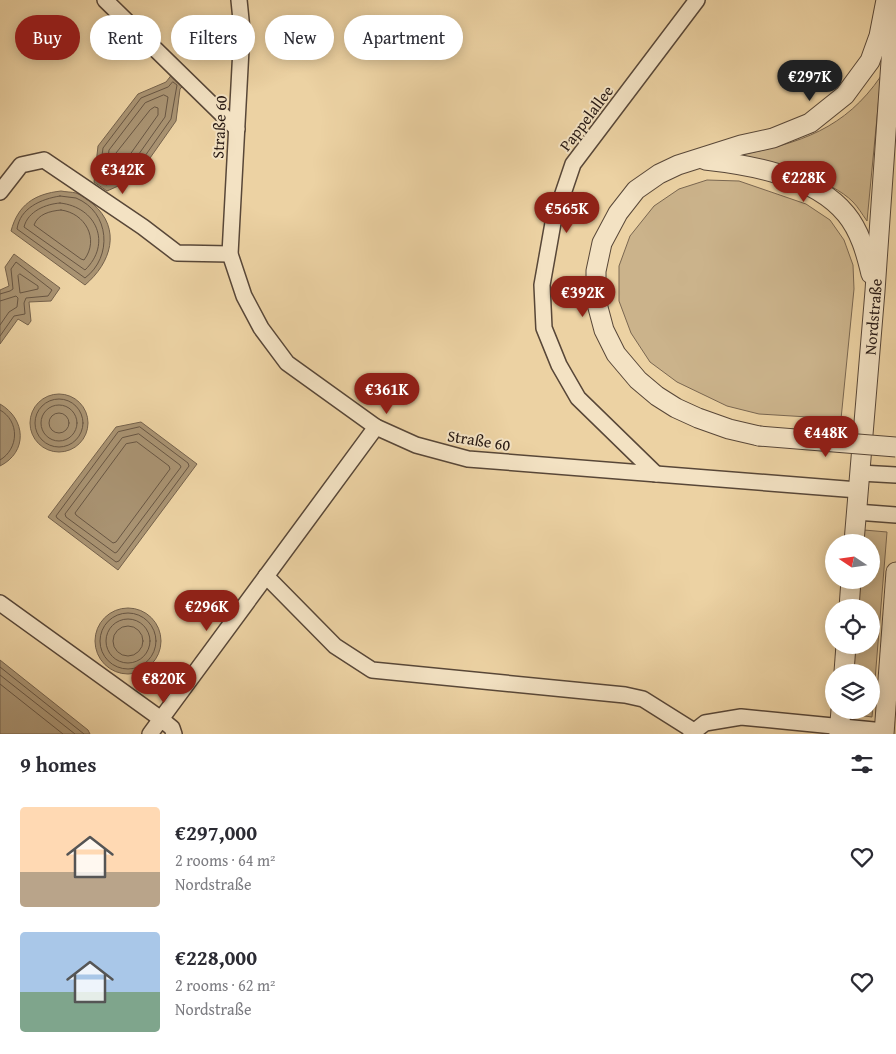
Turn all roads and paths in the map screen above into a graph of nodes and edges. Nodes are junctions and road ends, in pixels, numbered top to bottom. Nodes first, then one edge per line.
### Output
1 (105, 0) edge
2 (238, 0) edge
3 (697, 0) edge
4 (886, 0) edge
5 (896, 0) edge
6 (237, 129) junction
7 (699, 159) junction
8 (0, 192) edge
9 (230, 254) junction
10 (875, 291) junction
11 (376, 427) junction
12 (896, 447) edge
13 (656, 474) junction
14 (896, 475) edge
15 (859, 481) junction
16 (856, 512) junction
17 (896, 515) edge
18 (855, 534) edge
19 (896, 572) edge
20 (266, 576) junction
21 (0, 603) edge
22 (161, 719) junction
23 (840, 724) edge
24 (693, 732) edge
25 (884, 732) edge
26 (150, 734) edge
27 (174, 734) edge

1 - 6 street
2 - 6 street, Straße 60
3 - 13 street, Pappelallee
4 - 7 street
5 - 10 street, Nordstraße
6 - 9 street, Straße 60
7 - 10 street
7 - 12 street, bridge
8 - 9 street
9 - 11 street, Straße 60
10 - 15 street, Nordstraße
11 - 13 street, Straße 60
11 - 20 street
13 - 15 street, Straße 60
14 - 15 street, Straße 60
15 - 16 street, Nordstraße
16 - 17 street
16 - 18 street, Nordstraße
19 - 25 street
20 - 22 street
20 - 24 street
21 - 22 street
22 - 26 street
22 - 27 street
23 - 24 street
23 - 25 street

